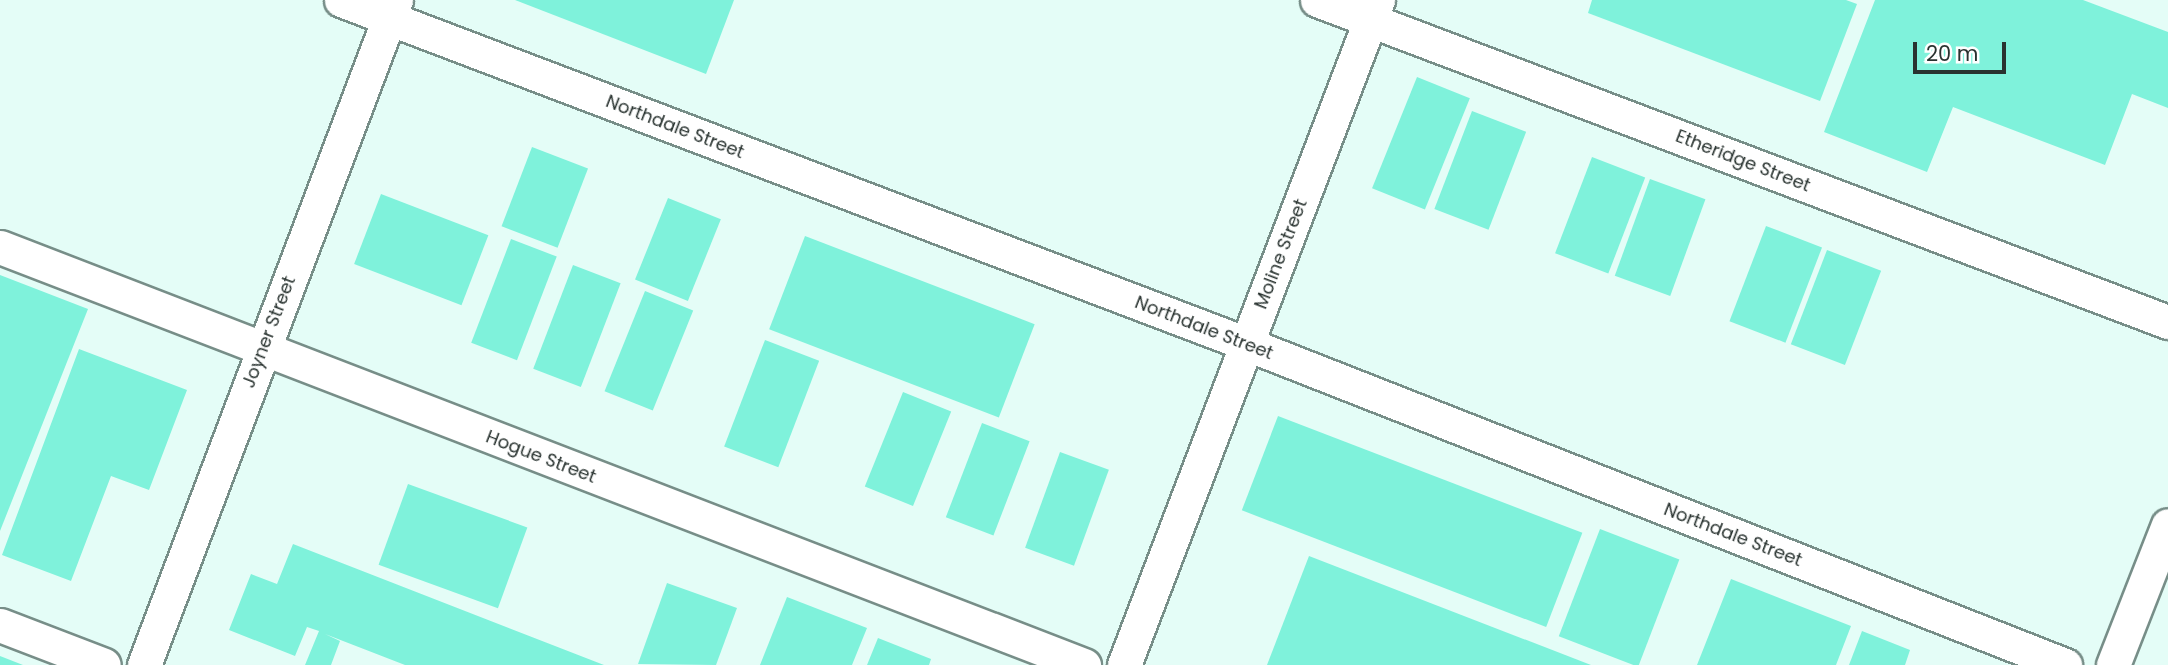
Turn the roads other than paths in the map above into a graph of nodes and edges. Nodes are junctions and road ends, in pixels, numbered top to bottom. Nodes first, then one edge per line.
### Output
1 (341, 0) edge
2 (1317, 0) edge
3 (393, 9) edge
4 (1374, 10) edge
5 (0, 247) edge
6 (2168, 321) edge
7 (1247, 344) junction
8 (262, 351) junction
9 (2168, 524) edge
10 (0, 625) edge
11 (104, 665) edge
12 (144, 665) edge
13 (1084, 665) edge
14 (1124, 665) edge
15 (2065, 665) edge
16 (2113, 665) edge

1 - 3 street, Northdale Street
2 - 4 street, Etheridge Street
3 - 7 street, Northdale Street
3 - 8 street, Joyner Street
4 - 6 street, Etheridge Street
4 - 7 street, Moline Street
5 - 8 street, Hogue Street
7 - 14 street, Moline Street
7 - 15 street, Northdale Street
8 - 12 street, Joyner Street
8 - 13 street, Hogue Street
9 - 16 street
10 - 11 street

